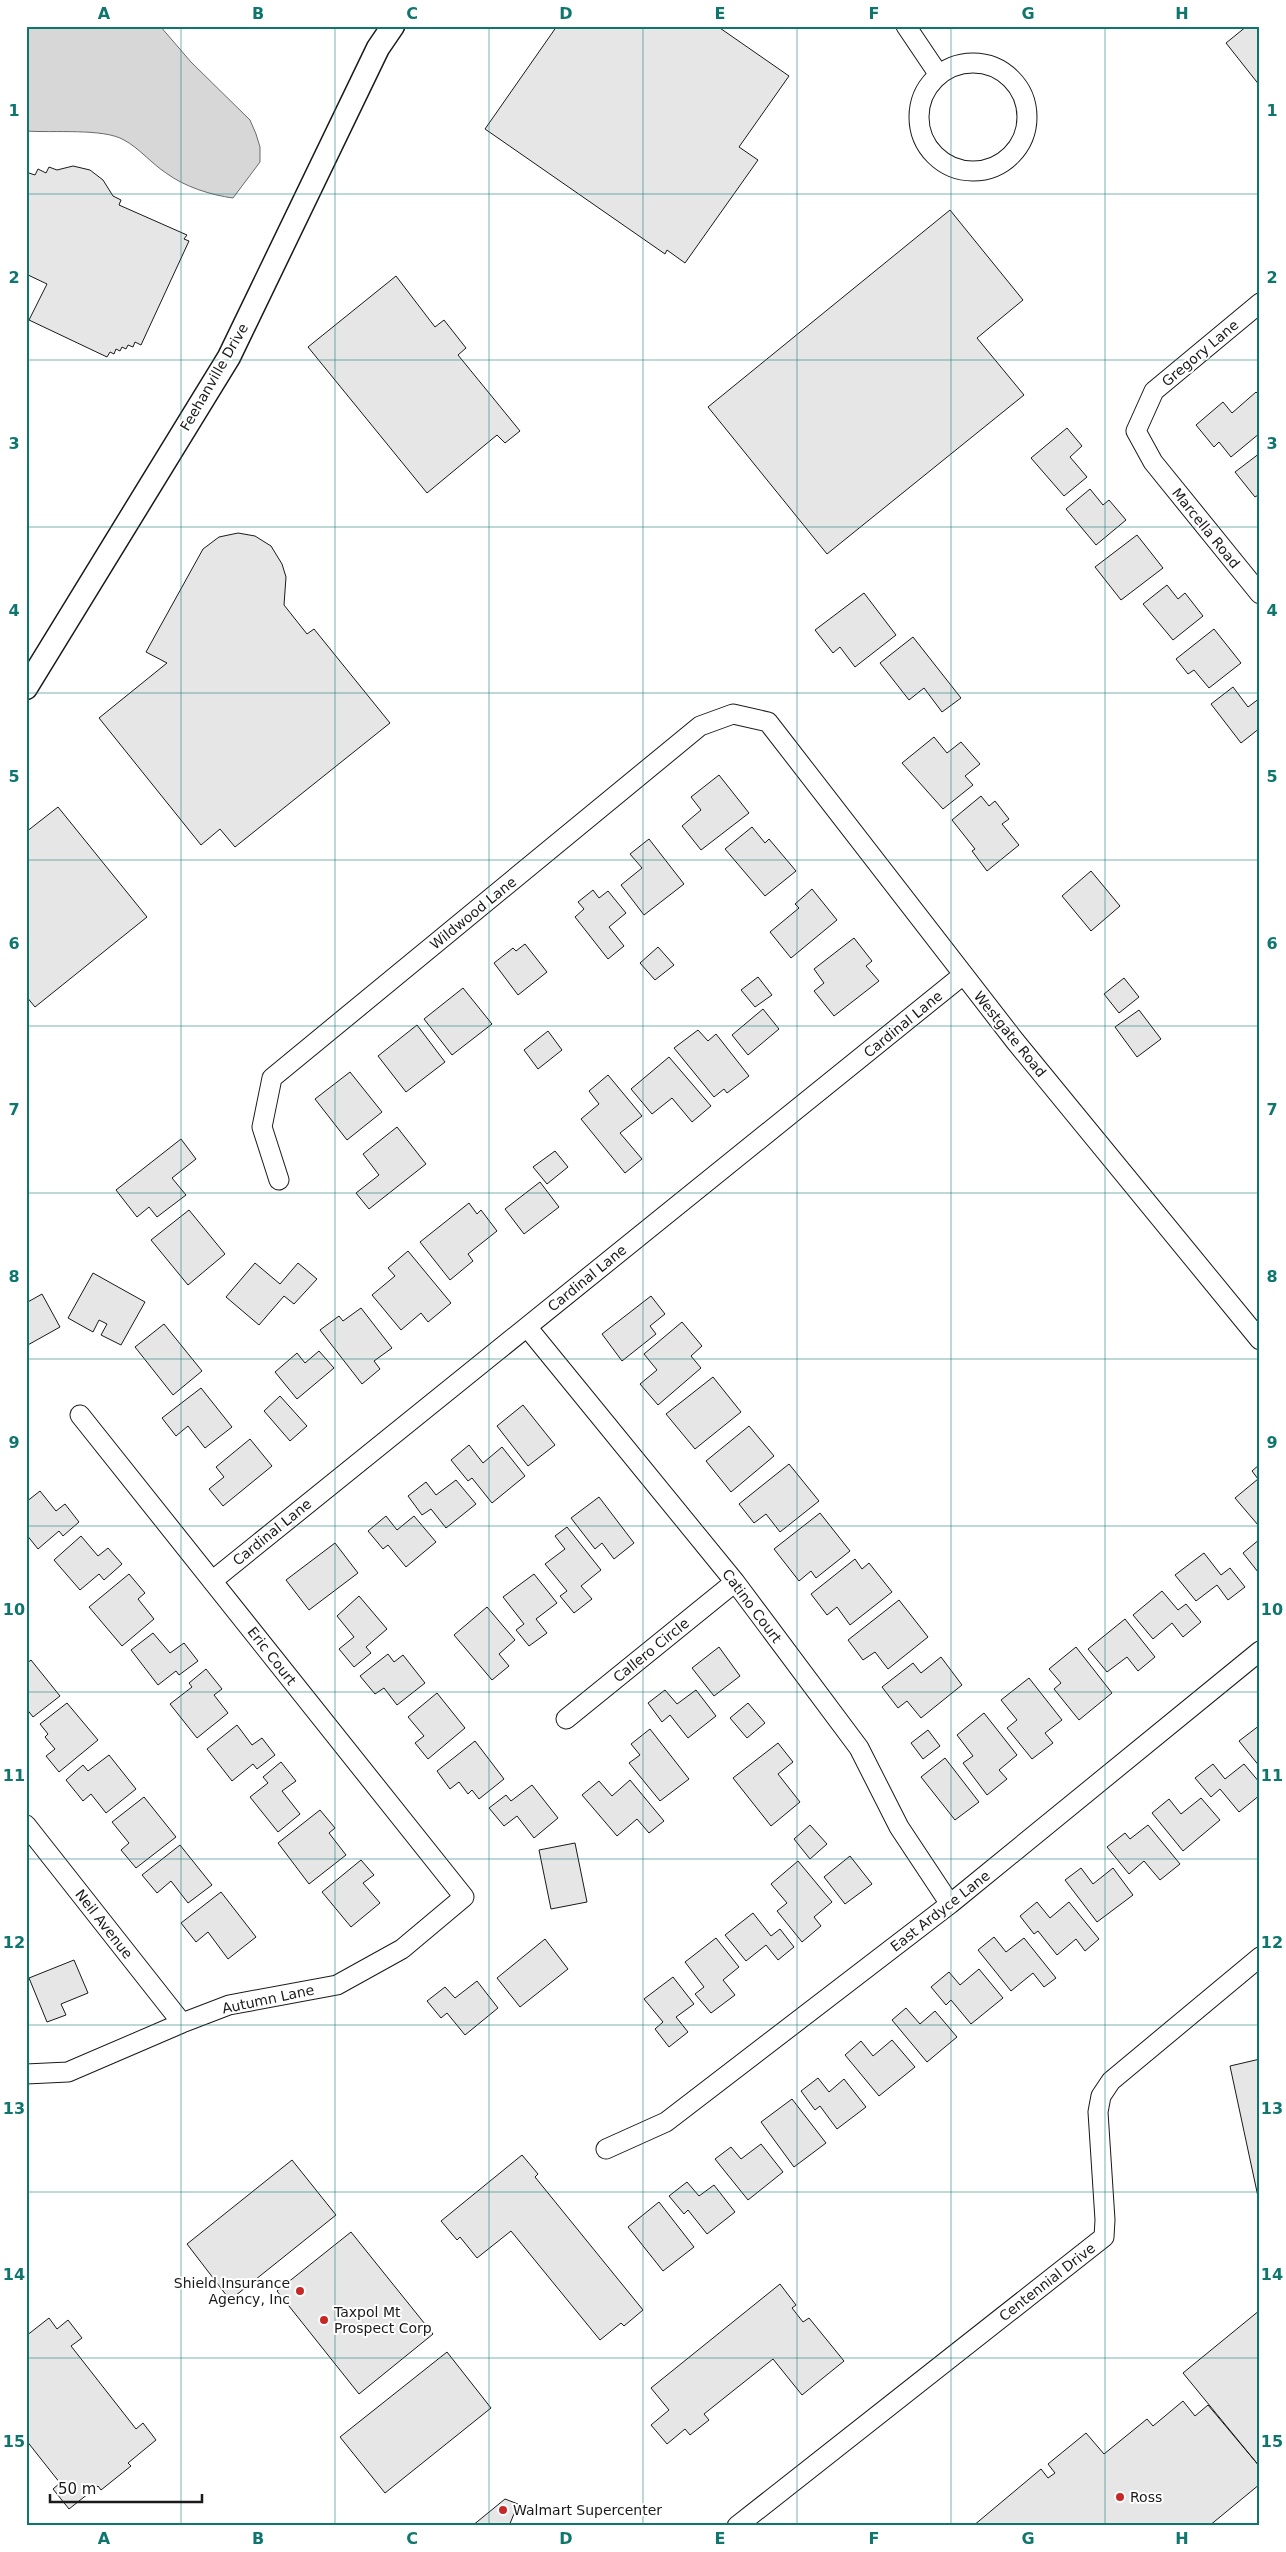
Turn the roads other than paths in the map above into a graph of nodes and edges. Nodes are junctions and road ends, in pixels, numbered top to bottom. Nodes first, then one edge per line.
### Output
1 (393, 26) edge
2 (906, 26) edge
3 (939, 75) junction
4 (1260, 303) edge
5 (1153, 462) joint
6 (1260, 594) edge
7 (26, 688) edge
8 (768, 722) joint
9 (963, 975) junction
10 (279, 1180) dead end
11 (527, 1327) junction
12 (1260, 1340) edge
13 (80, 1415) dead end
14 (212, 1581) junction
15 (735, 1582) junction
16 (1260, 1650) edge
17 (566, 1719) dead end
18 (26, 1825) edge
19 (464, 1897) joint
20 (950, 1904) junction
21 (1260, 1957) edge
22 (182, 2023) junction
23 (26, 2074) edge
24 (606, 2149) dead end
25 (736, 2526) edge

1 - 7 street, Feehanville Drive
2 - 3 street
3 - 3 street
4 - 5 street, Gregory Lane
5 - 6 street, Marcella Road
8 - 9 street, Westgate Road
8 - 10 street, Wildwood Lane
9 - 11 street, Cardinal Lane
9 - 12 street, Westgate Road
11 - 14 street, Cardinal Lane
11 - 15 street, Catino Court
13 - 14 street, Eric Court
14 - 19 street, Eric Court
15 - 17 street, Callero Circle
15 - 20 street, Catino Court
16 - 20 street, East Ardyce Lane
18 - 22 street, Neil Avenue
19 - 22 street, Autumn Lane
20 - 24 street, East Ardyce Lane
21 - 25 street, Centennial Drive
22 - 23 street, Autumn Lane

